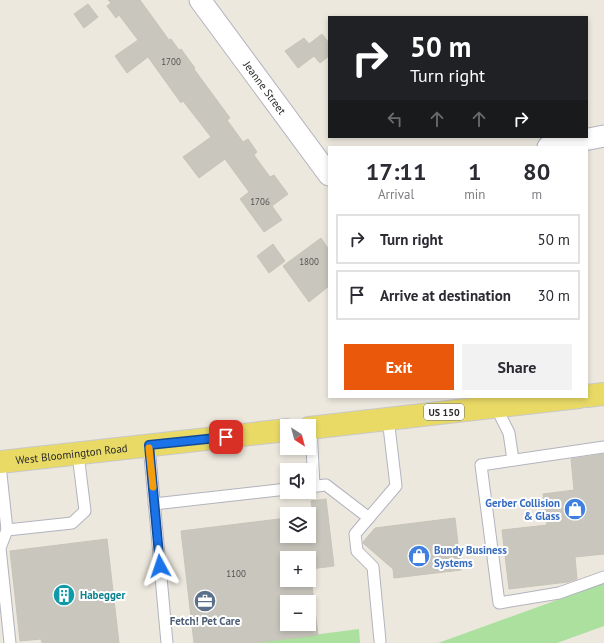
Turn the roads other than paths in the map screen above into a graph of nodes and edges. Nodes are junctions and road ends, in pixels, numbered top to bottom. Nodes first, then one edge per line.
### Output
1 (206, 2) edge
2 (604, 136) edge
3 (553, 146) edge
4 (328, 174) edge
5 (604, 394) edge
6 (588, 396) edge
7 (562, 398) edge
8 (493, 402) edge
9 (388, 418) junction
10 (316, 427) edge
11 (280, 431) edge
12 (149, 445) junction
13 (604, 447) edge
14 (78, 454) junction
15 (513, 460) junction
16 (0, 464) edge
17 (316, 486) edge
18 (280, 490) edge
19 (154, 504) junction
20 (369, 518) junction
21 (7, 530) junction
22 (604, 577) edge
23 (380, 641) dead end
24 (10, 643) edge
25 (167, 643) edge

1 - 4 street, Jeanne Street
2 - 3 street
5 - 6 main road
7 - 8 main road, US 150
8 - 9 main road, US 150
8 - 15 lane
9 - 10 main road, US 150
9 - 20 lane
11 - 12 main road, West Bloomington Road
12 - 14 main road, West Bloomington Road
12 - 19 lane
13 - 15 lane
14 - 16 main road, West Bloomington Road
14 - 21 lane
15 - 22 lane
16 - 21 lane
17 - 20 lane
18 - 19 lane
19 - 25 lane
20 - 23 lane
21 - 24 lane

